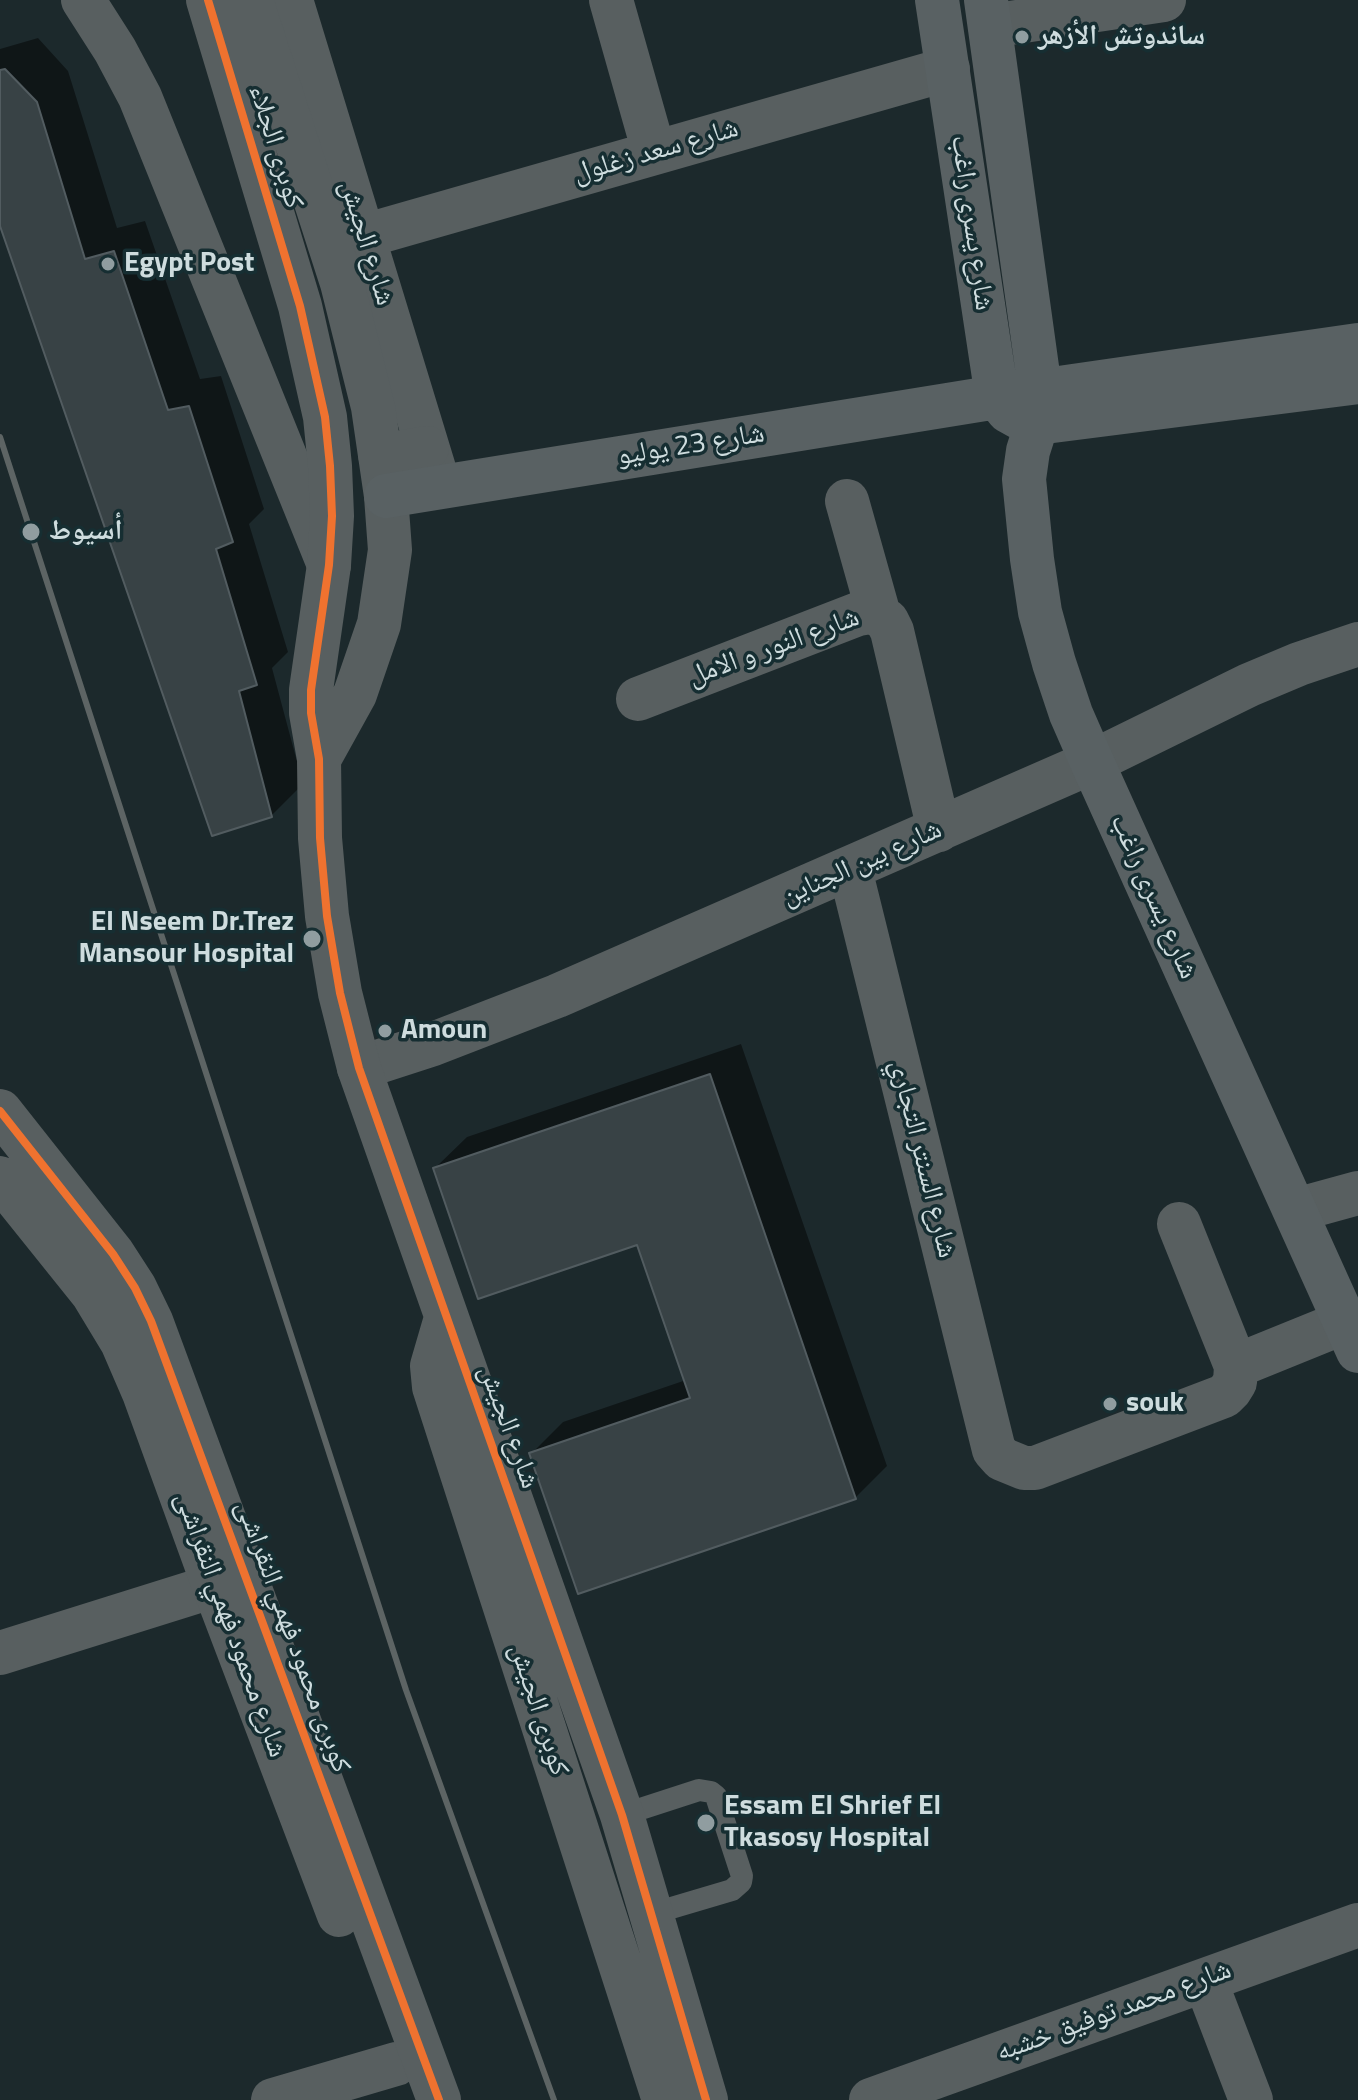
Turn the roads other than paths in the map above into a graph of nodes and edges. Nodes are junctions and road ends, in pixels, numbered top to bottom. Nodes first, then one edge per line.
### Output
1 (83, 0) edge
2 (208, 0) edge
3 (251, 0) edge
4 (291, 0) edge
5 (611, 0) edge
6 (937, 0) edge
7 (1164, 0) edge
8 (988, 13) edge
9 (948, 69) junction
10 (654, 152) junction
11 (364, 236) junction
12 (1358, 345) edge
13 (1358, 382) edge
14 (997, 397) junction
15 (1039, 406) junction
16 (433, 468) junction
17 (383, 476) junction
18 (847, 501) dead end
19 (329, 565) junction
20 (879, 615) junction
21 (1355, 655) edge
22 (638, 699) dead end
23 (319, 759) junction
24 (1092, 762) junction
25 (939, 830) junction
26 (850, 869) junction
27 (359, 1068) junction
28 (0, 1111) edge
29 (0, 1178) edge
30 (1358, 1193) edge
31 (1296, 1210) junction
32 (1179, 1224) dead end
33 (446, 1318) junction
34 (1353, 1333) edge
35 (1236, 1366) junction
36 (214, 1586) junction
37 (0, 1653) edge
38 (622, 1815) junction
39 (651, 1914) junction
40 (1358, 1925) edge
41 (1205, 1980) junction
42 (402, 2082) edge
43 (273, 2100) edge
44 (439, 2100) edge
45 (664, 2100) edge
46 (706, 2100) edge
47 (871, 2100) edge
48 (1251, 2100) edge

1 - 19 street
2 - 19 street, كوبرى الجلاء
3 - 17 street, كوبرى الجلاء
4 - 11 street, شارع الجيش
5 - 10 street
6 - 9 main road, شارع يسرى راغب
7 - 8 street
8 - 15 main road, شارع يسرى راغب
9 - 10 street, شارع سعد زغلول
9 - 14 main road, شارع يسرى راغب
10 - 11 street, شارع سعد زغلول
11 - 16 street, شارع الجيش
12 - 15 main road
13 - 15 main road
14 - 15 main road
14 - 16 main road, شارع 23 يوليو
15 - 24 main road, شارع يسرى راغب
16 - 17 main road, شارع 23 يوليو
17 - 23 street, كوبرى الجلاء
18 - 20 street
19 - 23 street, شارع الجيش
20 - 22 street, شارع النور و الامل
20 - 25 street, شارع النور و الامل
21 - 24 street, شارع بين الجناين
23 - 27 street, شارع الجيش
24 - 25 street, شارع بين الجناين
24 - 31 main road, شارع يسرى راغب
25 - 26 street, شارع بين الجناين
26 - 27 street, شارع بين الجناين
26 - 35 street, شارع السنتر التجاري
27 - 33 street, شارع الجيش
28 - 44 street, كوبرى محمود فهمي النقراشى
29 - 36 street, شارع محمود فهمي النقراشى
30 - 31 street
31 - 34 main road, شارع يسرى راغب
32 - 35 street
33 - 38 street, شارع الجيش
33 - 45 street, كوبرى الجيش
34 - 35 street
36 - 37 street
36 - 42 street, شارع محمود فهمي النقراشى
38 - 39 street, شارع الجيش
38 - 39 lane
39 - 46 street, شارع الجيش
40 - 41 street, شارع محمد توفيق خشبه
41 - 47 street, شارع محمد توفيق خشبه
41 - 48 street
42 - 43 street

